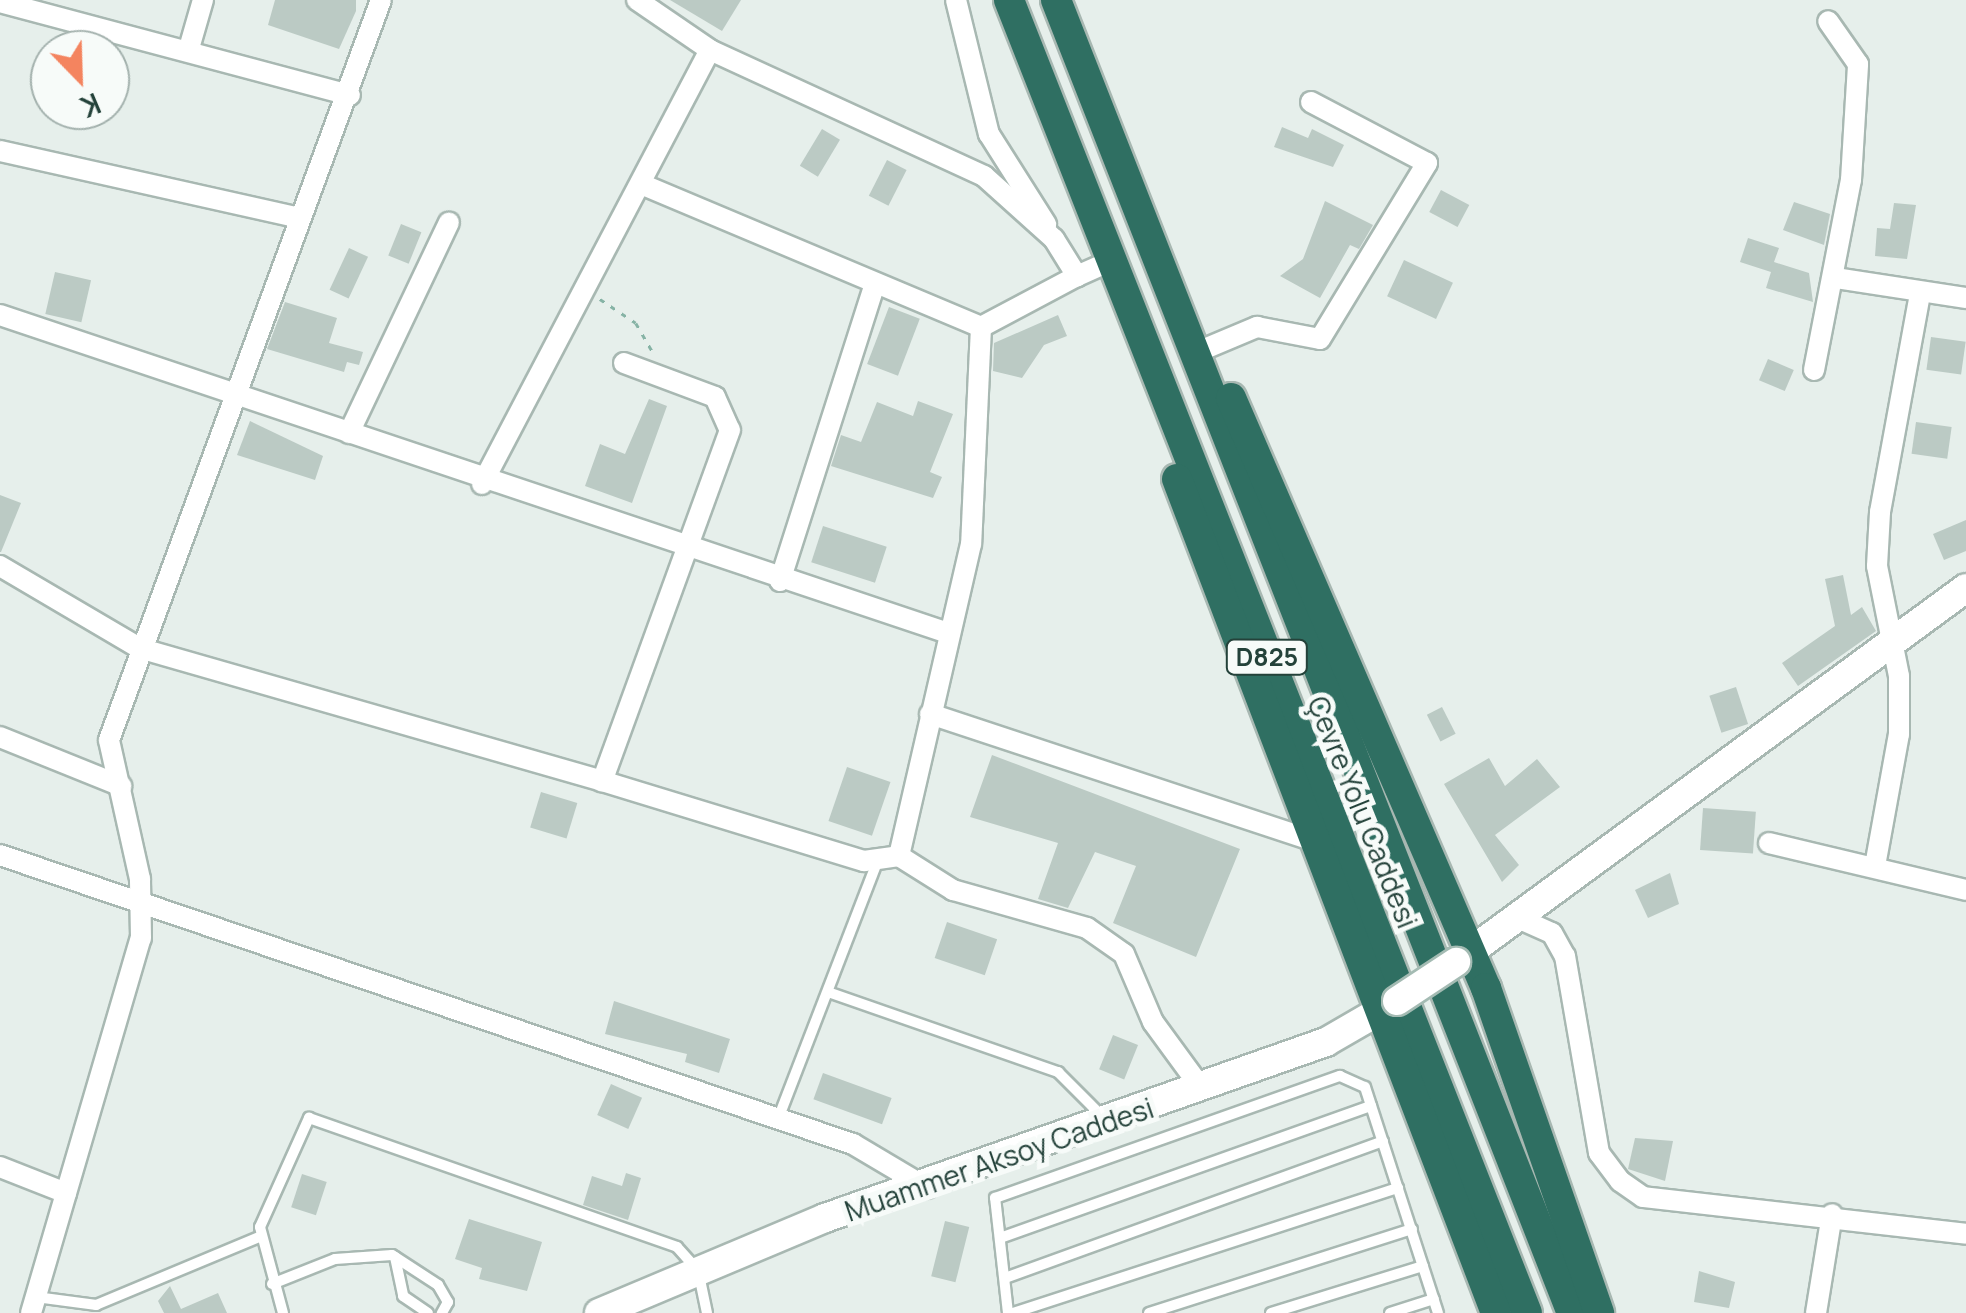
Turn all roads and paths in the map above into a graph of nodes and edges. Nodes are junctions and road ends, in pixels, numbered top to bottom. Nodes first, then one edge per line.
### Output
1 (203, 0) edge
2 (381, 0) edge
3 (637, 0) edge
4 (956, 0) edge
5 (1009, 0) edge
6 (1056, 0) edge
7 (10, 3) edge
8 (1828, 21) dead end
9 (190, 46) junction
10 (710, 50) junction
11 (350, 95) junction
12 (1311, 102) dead end
13 (0, 151) edge
14 (641, 184) junction
15 (295, 217) junction
16 (449, 222) dead end
17 (1054, 238) junction
18 (1110, 261) junction
19 (1078, 276) junction
20 (1835, 278) junction
21 (590, 285) junction
22 (874, 286) junction
23 (1920, 293) junction
24 (1966, 298) edge
25 (0, 315) edge
26 (1185, 320) junction
27 (982, 327) junction
28 (1202, 350) junction
29 (624, 363) dead end
30 (1814, 370) dead end
31 (663, 376) junction
32 (232, 392) junction
33 (350, 433) junction
34 (482, 484) junction
35 (686, 551) junction
36 (0, 566) edge
37 (780, 582) junction
38 (1966, 588) edge
39 (948, 633) junction
40 (1888, 646) junction
41 (139, 648) junction
42 (930, 714) junction
43 (0, 737) edge
44 (602, 781) junction
45 (120, 786) junction
46 (1312, 840) junction
47 (1769, 843) dead end
48 (0, 854) edge
49 (900, 856) junction
50 (877, 864) junction
51 (1875, 866) junction
52 (1966, 890) edge
53 (143, 908) junction
54 (1518, 918) junction
55 (1463, 956) junction
56 (828, 992) junction
57 (1391, 1004) junction
58 (1202, 1089) junction
59 (1371, 1106) junction
60 (778, 1119) junction
61 (1108, 1124) junction
62 (1383, 1141) junction
63 (0, 1167) edge
64 (927, 1188) junction
65 (1398, 1188) junction
66 (66, 1193) junction
67 (1832, 1214) junction
68 (1965, 1228) edge
69 (1412, 1229) junction
70 (259, 1237) junction
71 (1000, 1238) junction
72 (395, 1257) junction
73 (1424, 1266) junction
74 (698, 1270) junction
75 (1005, 1278) junction
76 (272, 1284) junction
77 (1434, 1299) junction
78 (33, 1305) edge
79 (282, 1313) edge
80 (428, 1313) edge
81 (442, 1313) edge
82 (599, 1313) edge
83 (707, 1313) edge
84 (1011, 1313) edge
85 (1149, 1313) edge
86 (1271, 1313) edge
87 (1390, 1313) edge
88 (1438, 1313) edge
89 (1496, 1313) edge
90 (1527, 1313) edge
91 (1572, 1313) edge
92 (1598, 1313) edge
93 (1816, 1313) edge

1 - 9 street
2 - 11 street
3 - 10 street
4 - 17 street
5 - 18 highway, Çevre Yolu Caddesi / D825
6 - 26 highway, Çevre Yolu Caddesi / D825
7 - 9 street
8 - 20 street
9 - 11 street
10 - 14 street
10 - 17 street
11 - 15 street
12 - 28 street
13 - 15 street
14 - 21 street
14 - 22 street
15 - 32 street
16 - 33 street
17 - 19 street
18 - 19 street
18 - 46 highway
18 - 90 highway, Çevre Yolu Caddesi / D825
19 - 27 street
20 - 23 street
20 - 30 street
21 - 31 path
21 - 34 street
22 - 27 street
22 - 37 street
23 - 24 street
23 - 40 street
25 - 32 street
26 - 28 highway
26 - 91 highway, Çevre Yolu Caddesi / D825
27 - 39 street
28 - 55 highway
29 - 31 street
31 - 35 street
32 - 33 street
32 - 41 street
33 - 34 street
34 - 35 street
35 - 37 street
35 - 44 street
36 - 41 street
37 - 39 street
38 - 40 street, Muammer Aksoy Caddesi
39 - 42 street
40 - 51 street
40 - 54 street, Muammer Aksoy Caddesi
41 - 44 street
41 - 45 street
42 - 46 street
42 - 49 street
43 - 45 street
44 - 50 street
45 - 53 street
46 - 57 highway
47 - 51 street
48 - 53 street
49 - 50 street
49 - 58 street
50 - 56 lane
51 - 52 street
53 - 60 street
53 - 66 street
54 - 55 street, Muammer Aksoy Caddesi
54 - 67 street
55 - 57 street, Muammer Aksoy Caddesi, bridge
55 - 92 highway
56 - 60 lane
56 - 61 lane
57 - 58 street, Muammer Aksoy Caddesi
57 - 89 highway
58 - 61 street, Muammer Aksoy Caddesi
59 - 62 lane
59 - 71 lane
59 - 71 lane
60 - 64 street
61 - 64 street, Muammer Aksoy Caddesi
62 - 65 lane
62 - 75 lane
63 - 66 street
64 - 74 street, Muammer Aksoy Caddesi
65 - 69 lane
65 - 84 lane
66 - 78 street
67 - 68 street
67 - 93 street
69 - 73 lane
69 - 85 lane
70 - 74 lane
70 - 76 lane
70 - 78 lane
71 - 75 lane
72 - 76 lane
72 - 80 lane
72 - 81 lane
73 - 77 lane
73 - 86 lane
74 - 82 street, Muammer Aksoy Caddesi
74 - 83 lane
75 - 84 lane
76 - 79 lane
77 - 87 lane
77 - 88 lane

